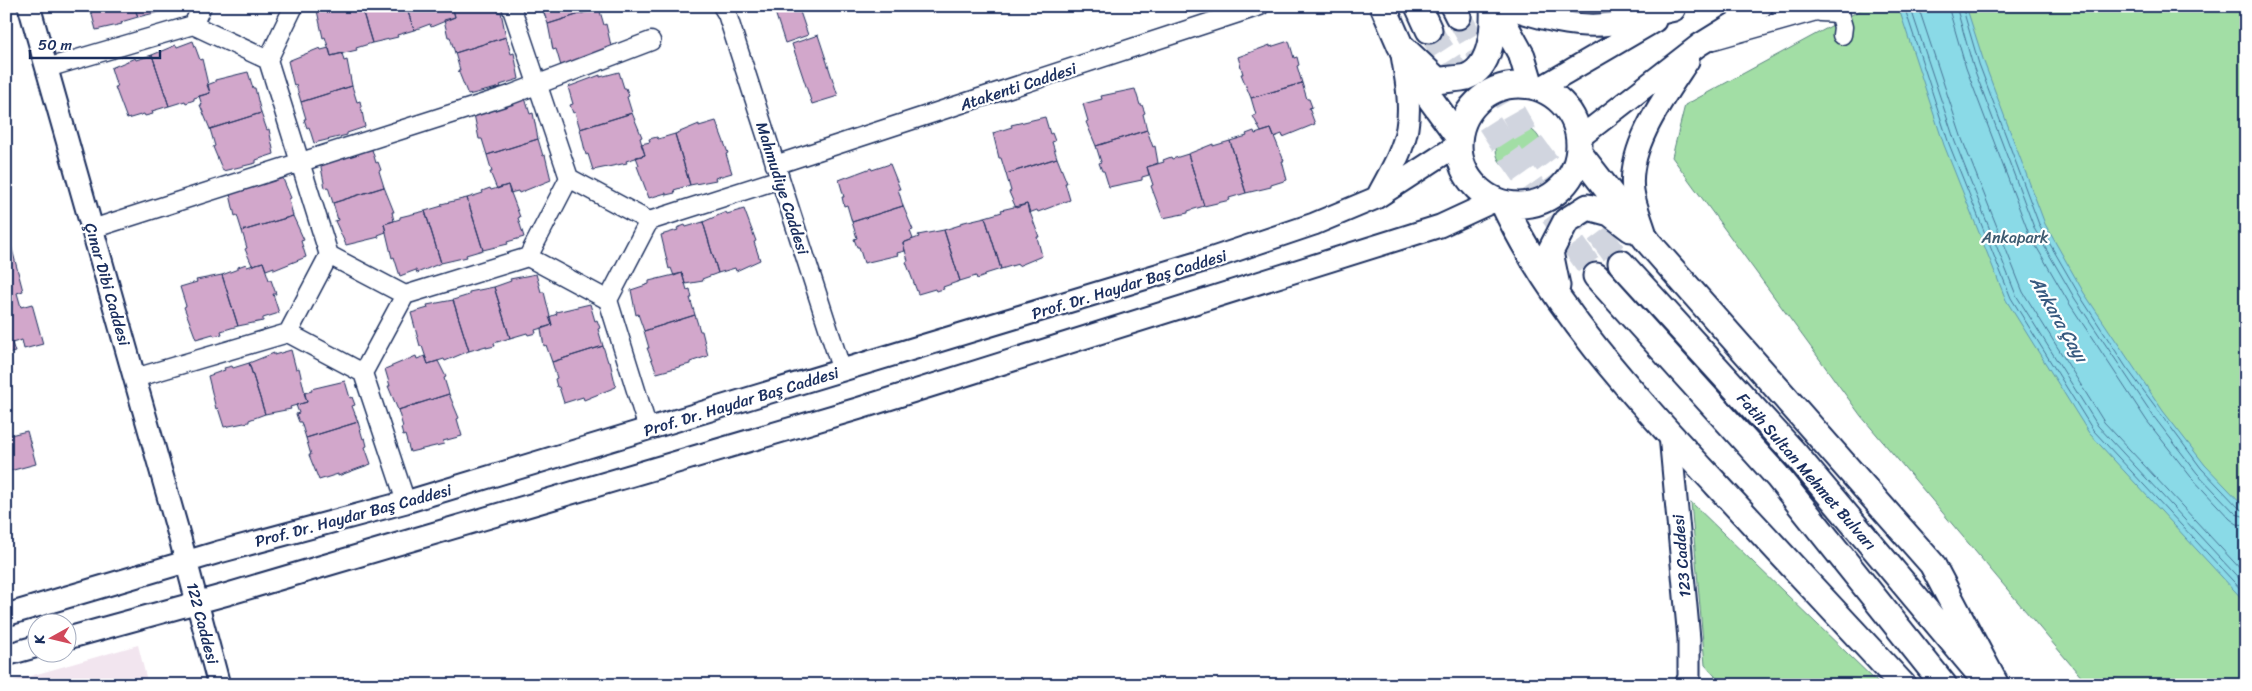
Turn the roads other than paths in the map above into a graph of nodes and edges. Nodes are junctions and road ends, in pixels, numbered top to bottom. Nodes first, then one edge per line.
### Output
1 (29, 6) edge
2 (202, 6) edge
3 (294, 6) edge
4 (512, 6) edge
5 (722, 6) edge
6 (1260, 6) edge
7 (1383, 6) edge
8 (1418, 6) edge
9 (1494, 6) edge
10 (1502, 6) edge
11 (1762, 6) edge
12 (1834, 6) edge
13 (1678, 8) edge
14 (1815, 12) junction
15 (193, 25) junction
16 (1429, 30) tunnel mouth
17 (1842, 36) dead end
18 (651, 41) dead end
19 (1400, 45) junction
20 (1699, 45) junction
21 (268, 60) junction
22 (46, 68) junction
23 (536, 85) junction
24 (1535, 87) junction
25 (1459, 141) junction
26 (1579, 146) junction
27 (301, 164) junction
28 (777, 172) junction
29 (569, 178) junction
30 (1376, 198) junction
31 (1499, 202) junction
32 (649, 221) junction
33 (92, 229) junction
34 (1649, 243) junction
35 (329, 255) junction
36 (528, 257) junction
37 (1621, 262) tunnel mouth
38 (1596, 276) tunnel mouth
39 (405, 295) junction
40 (608, 300) junction
41 (1560, 301) junction
42 (288, 333) junction
43 (842, 371) junction
44 (363, 373) junction
45 (135, 378) junction
46 (648, 429) junction
47 (1670, 435) junction
48 (406, 502) junction
49 (186, 562) junction
50 (197, 603) junction
51 (6, 615) edge
52 (78, 635) edge
53 (28, 649) edge
54 (6, 655) edge
55 (1688, 683) edge
56 (219, 685) edge
57 (1903, 685) edge
58 (1944, 685) edge
59 (1989, 685) edge
60 (1996, 685) edge

1 - 22 main road, Çınar Dibi Caddesi
2 - 15 street
3 - 21 street
4 - 23 street
5 - 28 street, Mahmudiye Caddesi
6 - 28 street, Atakenti Caddesi
7 - 19 highway
8 - 16 highway
9 - 19 highway
9 - 24 highway
10 - 13 main road
11 - 20 main road
12 - 14 street
13 - 24 main road
14 - 17 street
14 - 20 street
15 - 21 street
15 - 22 street
18 - 23 street
19 - 25 highway
19 - 30 main road
20 - 26 main road
20 - 34 main road
21 - 27 street
22 - 33 main road, Çınar Dibi Caddesi
23 - 27 street
23 - 29 street
24 - 25 highway
24 - 26 highway
25 - 30 main road, Prof. Dr. Haydar Baş Caddesi
25 - 31 highway
26 - 31 highway
26 - 34 highway
27 - 33 street
27 - 35 street
28 - 32 street, Atakenti Caddesi
28 - 43 street, Mahmudiye Caddesi
29 - 32 street
29 - 36 street
30 - 43 main road, Prof. Dr. Haydar Baş Caddesi
31 - 41 highway
31 - 50 main road
32 - 40 street
33 - 45 main road, Çınar Dibi Caddesi
34 - 41 highway
34 - 60 highway
35 - 39 street
35 - 42 street
36 - 39 street
36 - 40 street
37 - 59 highway, Fatih Sultan Mehmet Bulvarı
38 - 58 highway, Fatih Sultan Mehmet Bulvarı
39 - 44 street
40 - 46 street
41 - 47 highway
42 - 44 street
42 - 45 street
43 - 46 main road, Prof. Dr. Haydar Baş Caddesi
44 - 48 street
45 - 49 main road, Çınar Dibi Caddesi
46 - 48 main road, Prof. Dr. Haydar Baş Caddesi
47 - 55 main road, 123 Caddesi
47 - 57 highway
48 - 49 main road, Prof. Dr. Haydar Baş Caddesi
49 - 50 main road, 122 Caddesi
49 - 51 main road, Prof. Dr. Haydar Baş Caddesi
50 - 52 main road
50 - 56 main road, 122 Caddesi
53 - 54 main road

